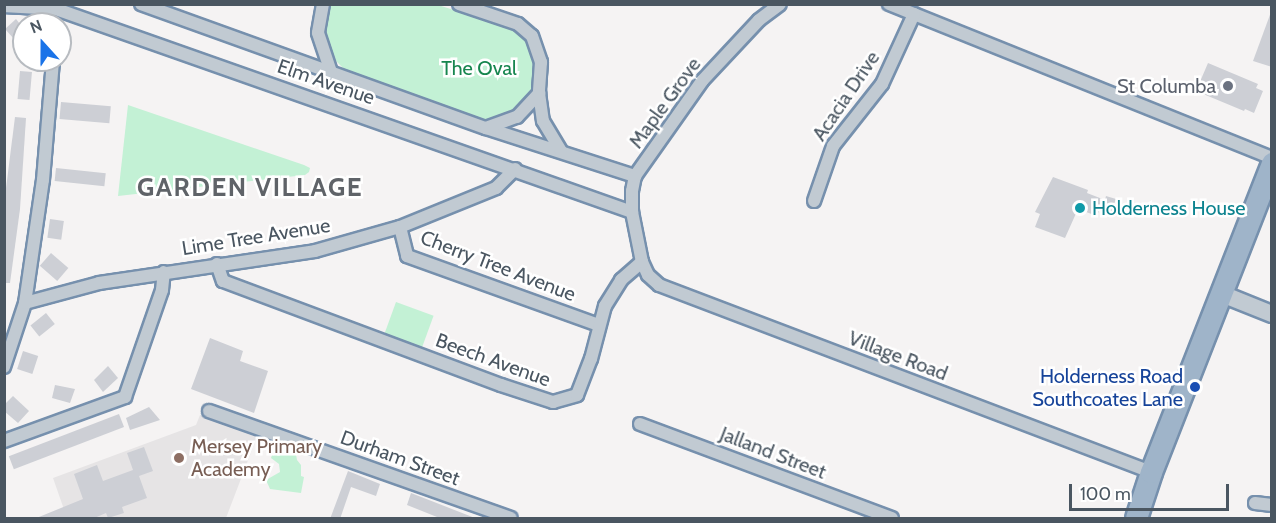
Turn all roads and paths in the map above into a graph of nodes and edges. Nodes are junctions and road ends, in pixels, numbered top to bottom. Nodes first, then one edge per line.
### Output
1 (141, 4) edge
2 (323, 4) edge
3 (459, 4) edge
4 (780, 4) edge
5 (889, 4) edge
6 (4, 6) edge
7 (56, 7) edge
8 (914, 14) junction
9 (52, 72) edge
10 (331, 72) junction
11 (539, 93) junction
12 (486, 128) junction
13 (561, 151) junction
14 (1272, 158) edge
15 (1272, 164) edge
16 (515, 169) junction
17 (635, 176) junction
18 (814, 201) dead end
19 (632, 212) junction
20 (400, 227) junction
21 (642, 262) junction
22 (217, 264) junction
23 (164, 272) junction
24 (1222, 294) junction
25 (25, 303) junction
26 (1272, 314) edge
27 (599, 325) junction
28 (4, 367) edge
29 (209, 411) dead end
30 (640, 423) dead end
31 (4, 441) edge
32 (1151, 472) junction
33 (1255, 503) dead end
34 (1272, 505) edge
35 (511, 519) edge
36 (892, 519) edge
37 (1136, 519) edge

1 - 10 street, Elm Avenue
2 - 10 street
3 - 11 street
4 - 17 street, Maple Grove
5 - 8 street
6 - 7 street, Elm Avenue
7 - 16 street, Elm Avenue
8 - 14 street
8 - 18 street, Acacia Drive
9 - 25 street
10 - 12 street, Elm Avenue
11 - 12 street
11 - 13 street
12 - 13 street, Elm Avenue
13 - 17 street, Elm Avenue
15 - 24 highway
16 - 19 street, Elm Avenue
16 - 20 street, Lime Tree Avenue
17 - 19 street
19 - 21 street
20 - 22 street, Lime Tree Avenue
20 - 27 street, Cherry Tree Avenue
21 - 27 street, Beech Avenue
21 - 32 street, Village Road
22 - 23 street, Lime Tree Avenue
22 - 27 street, Beech Avenue
23 - 25 street, Lime Tree Avenue
23 - 31 street
24 - 26 street
24 - 32 highway
25 - 28 street
29 - 35 street, Durham Street
30 - 36 street, Jalland Street
32 - 37 highway
33 - 34 street

